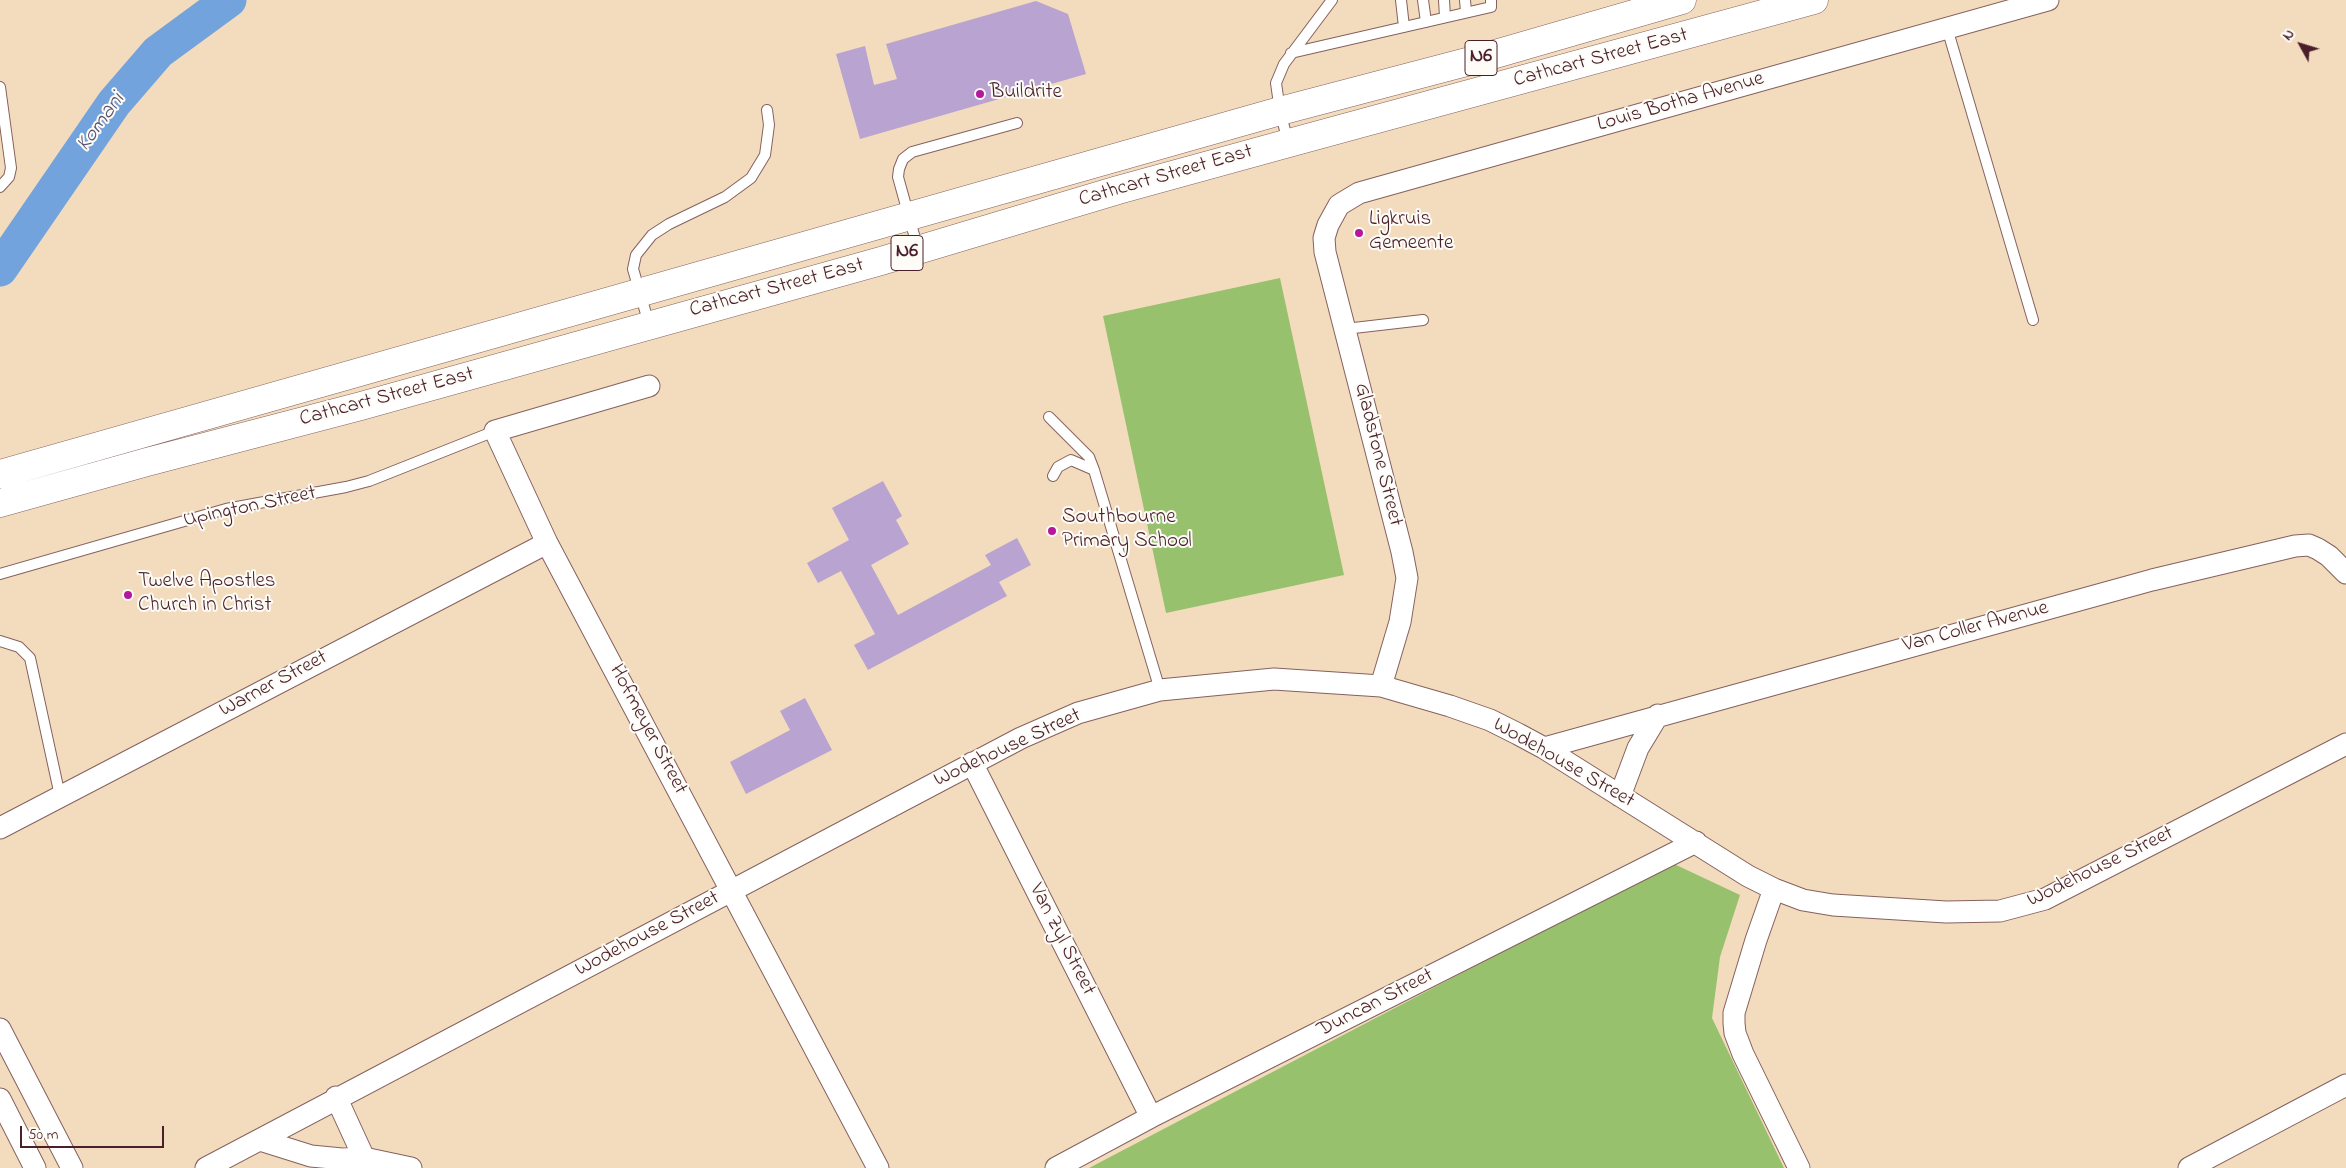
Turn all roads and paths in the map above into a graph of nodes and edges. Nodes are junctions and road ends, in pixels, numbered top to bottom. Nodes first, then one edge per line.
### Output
1 (1332, 0) edge
2 (1401, 0) edge
3 (1424, 0) edge
4 (1444, 0) edge
5 (1465, 0) edge
6 (1491, 0) edge
7 (1682, 0) edge
8 (1814, 0) edge
9 (2048, 0) edge
10 (1466, 12) junction
11 (1445, 17) junction
12 (1426, 22) junction
13 (1404, 27) junction
14 (1947, 28) junction
15 (1291, 53) junction
16 (0, 87) edge
17 (767, 110) dead end
18 (1280, 112) junction
19 (1017, 123) dead end
20 (3, 124) edge
21 (1289, 143) junction
22 (0, 187) edge
23 (910, 216) junction
24 (1328, 225) joint
25 (918, 250) junction
26 (640, 293) junction
27 (1423, 320) dead end
28 (2032, 320) dead end
29 (649, 325) junction
30 (1345, 329) junction
31 (650, 386) dead end
32 (1049, 416) dead end
33 (495, 431) junction
34 (1094, 470) junction
35 (0, 474) edge
36 (1053, 476) dead end
37 (0, 503) edge
38 (547, 543) junction
39 (2346, 573) edge
40 (0, 574) edge
41 (0, 641) edge
42 (1382, 686) junction
43 (1160, 690) junction
44 (1658, 715) junction
45 (2346, 744) edge
46 (1544, 748) junction
47 (972, 763) junction
48 (60, 796) junction
49 (1620, 796) junction
50 (0, 828) edge
51 (1696, 842) junction
52 (1774, 889) junction
53 (731, 891) junction
54 (1, 1032) edge
55 (2346, 1085) edge
56 (336, 1098) junction
57 (0, 1099) edge
58 (1151, 1117) junction
59 (260, 1140) junction
60 (364, 1158) junction
61 (35, 1168) edge
62 (72, 1168) edge
63 (206, 1168) edge
64 (411, 1168) edge
65 (878, 1168) edge
66 (1056, 1168) edge
67 (1799, 1168) edge
68 (2189, 1168) edge

1 - 15 lane
2 - 13 lane
3 - 12 lane
4 - 11 lane
5 - 10 lane
6 - 10 lane
7 - 18 highway, Cathcart Street East / N6
8 - 21 highway, Cathcart Street East / N6
9 - 14 street, Louis Botha Avenue
10 - 11 lane
11 - 12 lane
12 - 13 lane
13 - 15 lane
14 - 24 street, Louis Botha Avenue
14 - 28 lane
15 - 18 lane
16 - 20 lane
17 - 26 lane
18 - 21 lane
18 - 23 highway, Cathcart Street East / N6
19 - 23 lane
20 - 22 lane
21 - 25 highway, Cathcart Street East / N6
23 - 25 lane
23 - 26 highway, Cathcart Street East / N6
24 - 30 street, Gladstone Street
25 - 29 highway, Cathcart Street East / N6
26 - 29 lane
26 - 35 highway, Cathcart Street East / N6
27 - 30 lane
29 - 37 highway, Cathcart Street East / N6
30 - 42 street, Gladstone Street
31 - 33 street
32 - 34 lane
33 - 38 street, Hofmeyer Street
33 - 40 lane, Upington Street
34 - 36 lane
34 - 43 lane
38 - 48 street, Warner Street
38 - 53 street, Hofmeyer Street
39 - 44 street, Van Coller Avenue
41 - 48 lane
42 - 43 street, Wodehouse Street
42 - 46 street, Wodehouse Street
43 - 47 street, Wodehouse Street
44 - 46 street, Van Coller Avenue
44 - 49 street
45 - 52 street, Wodehouse Street
46 - 49 street, Wodehouse Street
47 - 53 street, Wodehouse Street
47 - 58 street, Van Zyl Street
48 - 50 street, Warner Street
49 - 51 street, Wodehouse Street
51 - 52 street, Wodehouse Street
51 - 58 street, Duncan Street
52 - 67 street
53 - 56 street, Wodehouse Street
53 - 65 street, Hofmeyer Street
54 - 62 street
55 - 68 street
56 - 59 street, Wodehouse Street
56 - 60 street
57 - 61 street
58 - 66 street, Duncan Street
59 - 60 street
59 - 63 street, Wodehouse Street
60 - 64 street

